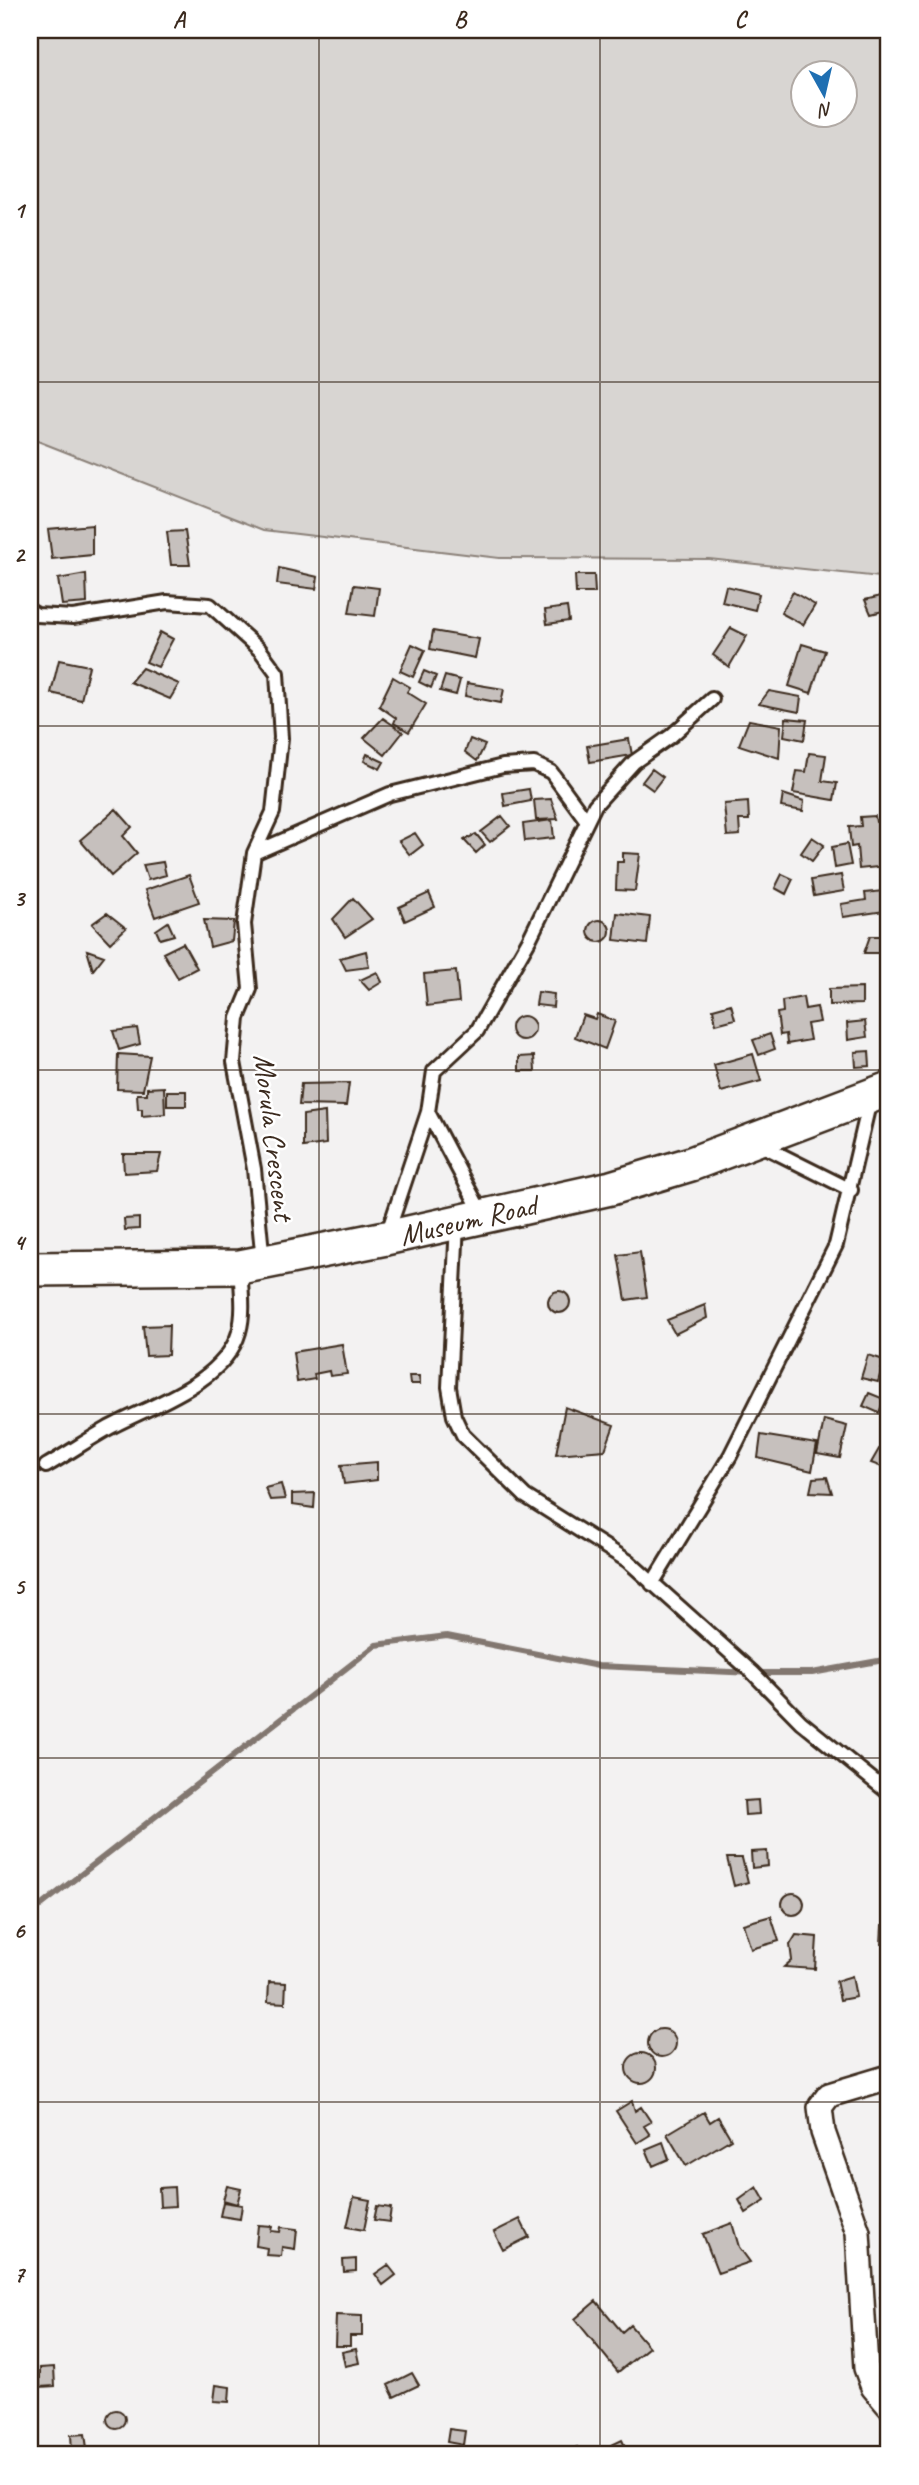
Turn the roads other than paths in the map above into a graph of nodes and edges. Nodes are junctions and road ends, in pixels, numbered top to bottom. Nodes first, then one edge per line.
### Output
1 (30, 611) edge
2 (712, 699) dead end
3 (587, 821) junction
4 (254, 853) junction
5 (880, 1092) edge
6 (428, 1112) junction
7 (755, 1142) junction
8 (851, 1190) junction
9 (470, 1220) junction
10 (386, 1238) junction
11 (252, 1265) junction
12 (30, 1269) edge
13 (47, 1466) dead end
14 (652, 1584) junction
15 (889, 1793) edge
16 (889, 2077) edge
17 (889, 2406) edge

1 - 4 lane, Morula Crescent
2 - 3 lane
3 - 4 lane
3 - 6 lane
4 - 11 lane, Morula Crescent
5 - 7 street, Museum Road
5 - 8 lane
6 - 9 lane
6 - 10 lane
7 - 8 lane
7 - 9 street, Museum Road
8 - 14 lane
9 - 10 street, Museum Road
9 - 14 lane
10 - 11 street, Museum Road
11 - 12 street, Museum Road
11 - 13 lane, Morula Crescent
14 - 15 lane
16 - 17 street

